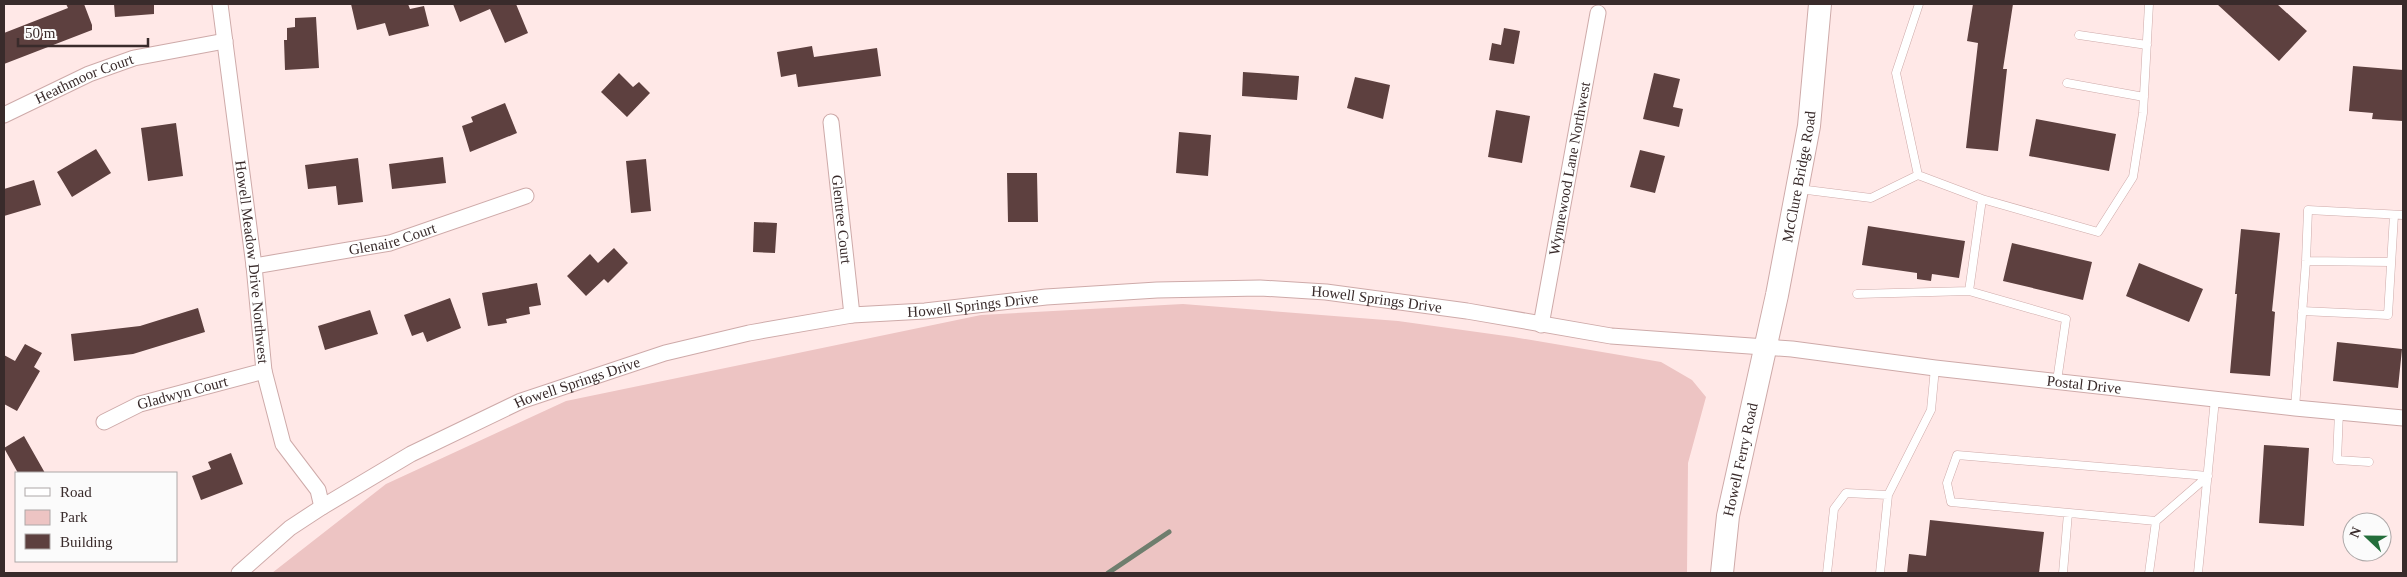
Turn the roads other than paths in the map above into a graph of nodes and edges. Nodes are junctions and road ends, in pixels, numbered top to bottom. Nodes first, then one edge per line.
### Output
1 (220, 4) edge
2 (1820, 4) edge
3 (1919, 4) edge
4 (2149, 4) edge
5 (1598, 13) dead end
6 (2079, 34) dead end
7 (225, 41) junction
8 (2147, 45) junction
9 (2067, 83) dead end
10 (2144, 97) junction
11 (4, 115) edge
12 (831, 122) dead end
13 (1918, 175) junction
14 (1797, 188) junction
15 (526, 196) dead end
16 (1982, 199) junction
17 (2394, 215) junction
18 (2403, 215) edge
19 (2306, 261) junction
20 (2390, 262) junction
21 (254, 266) junction
22 (1969, 290) junction
23 (1857, 294) dead end
24 (2302, 311) junction
25 (852, 315) junction
26 (1541, 325) junction
27 (1764, 347) junction
28 (1935, 368) junction
29 (264, 371) junction
30 (2057, 381) junction
31 (2215, 399) junction
32 (2295, 408) junction
33 (2339, 412) junction
34 (2403, 418) edge
35 (104, 422) dead end
36 (2369, 462) dead end
37 (2208, 476) junction
38 (1888, 495) junction
39 (322, 507) junction
40 (2068, 513) junction
41 (2156, 521) junction
42 (239, 573) edge
43 (1722, 573) edge
44 (1827, 573) edge
45 (1880, 573) edge
46 (2063, 573) edge
47 (2149, 573) edge
48 (2198, 573) edge

1 - 7 street, Howell Meadow Drive Northwest
2 - 14 street, McClure Bridge Road
3 - 13 lane
4 - 8 lane
5 - 26 street, Wynnewood Lane Northwest
6 - 8 lane
7 - 11 street, Heathmoor Court
7 - 21 street, Howell Meadow Drive Northwest
8 - 10 lane
9 - 10 lane
10 - 16 lane
12 - 25 street, Glentree Court
13 - 14 lane
13 - 16 lane
14 - 27 street, McClure Bridge Road
15 - 21 street, Glenaire Court
16 - 22 lane
17 - 18 lane
17 - 19 lane
17 - 20 lane
19 - 20 lane
19 - 24 lane
20 - 24 lane
21 - 29 street, Howell Meadow Drive Northwest
22 - 23 lane
22 - 30 lane
24 - 32 lane
25 - 26 street, Howell Springs Drive
25 - 39 street, Howell Springs Drive
26 - 27 street, Howell Springs Drive
27 - 28 street, Postal Drive
27 - 43 street, Howell Ferry Road
28 - 30 street, Postal Drive
28 - 38 lane
29 - 35 street, Gladwyn Court
29 - 39 street, Howell Meadow Drive Northwest
30 - 31 street, Postal Drive
31 - 32 street, Postal Drive
31 - 37 lane
32 - 33 street, Postal Drive
33 - 34 street, Postal Drive
33 - 36 lane
37 - 40 lane
37 - 41 lane
37 - 48 lane
38 - 44 lane
38 - 45 lane
39 - 42 street, Howell Springs Drive
40 - 41 lane
40 - 46 lane
41 - 47 lane

